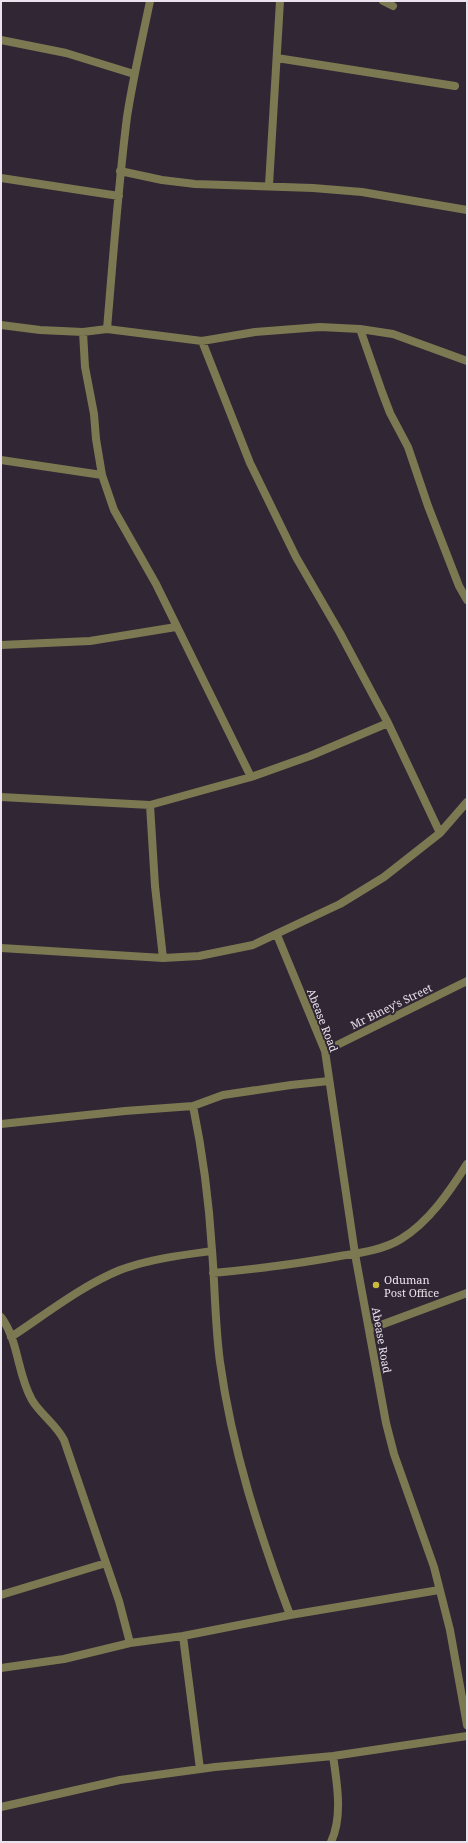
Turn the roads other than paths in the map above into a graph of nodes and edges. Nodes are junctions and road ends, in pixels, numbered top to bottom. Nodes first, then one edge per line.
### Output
1 (150, 1) edge
2 (280, 1) edge
3 (383, 1) edge
4 (393, 6) dead end
5 (1, 40) edge
6 (277, 58) junction
7 (134, 74) junction
8 (455, 86) dead end
9 (120, 171) junction
10 (1, 178) edge
11 (269, 186) junction
12 (119, 196) junction
13 (467, 210) edge
14 (1, 325) edge
15 (360, 328) junction
16 (107, 330) junction
17 (83, 332) junction
18 (202, 341) junction
19 (467, 361) edge
20 (1, 460) edge
21 (102, 475) junction
22 (467, 600) edge
23 (176, 627) junction
24 (1, 645) edge
25 (388, 723) junction
26 (251, 777) junction
27 (1, 797) edge
28 (467, 802) edge
29 (150, 805) junction
30 (440, 833) junction
31 (277, 935) junction
32 (1, 948) edge
33 (163, 958) junction
34 (467, 980) edge
35 (325, 1051) junction
36 (330, 1081) junction
37 (193, 1106) junction
38 (1, 1124) edge
39 (467, 1164) edge
40 (212, 1251) junction
41 (355, 1254) junction
42 (213, 1272) junction
43 (467, 1293) edge
44 (1, 1317) edge
45 (370, 1329) junction
46 (11, 1337) junction
47 (106, 1563) junction
48 (440, 1590) junction
49 (1, 1595) edge
50 (290, 1615) junction
51 (183, 1636) junction
52 (130, 1643) junction
53 (1, 1668) edge
54 (467, 1725) edge
55 (467, 1736) edge
56 (333, 1756) junction
57 (200, 1769) junction
58 (1, 1807) edge
59 (331, 1842) edge

1 - 7 street
2 - 6 street
3 - 4 street
5 - 7 street
6 - 8 street
6 - 11 street
7 - 9 street
9 - 11 street
9 - 12 street
10 - 12 street
11 - 13 street
12 - 16 street
14 - 17 street
15 - 18 street
15 - 19 street
15 - 22 street
16 - 17 street
16 - 18 street
17 - 21 street
18 - 25 street
20 - 21 street
21 - 23 street
23 - 24 street
23 - 26 street
25 - 26 street
25 - 30 street
26 - 29 street
27 - 29 street
28 - 30 street
29 - 33 street
30 - 31 street
31 - 33 street
31 - 35 street, Abease Road
32 - 33 street
34 - 35 street, Mr Biney’s Street
35 - 36 street, Abease Road
36 - 37 street
36 - 41 street, Abease Road
37 - 38 street
37 - 40 street
39 - 41 street
40 - 42 street
40 - 46 street
41 - 42 street
41 - 45 street, Abease Road
42 - 50 street
43 - 45 street
44 - 46 street
45 - 48 street, Abease Road
46 - 47 street
47 - 49 street
47 - 52 street
48 - 50 street
48 - 54 street, Abease Road
50 - 51 street
51 - 52 street
51 - 57 street
52 - 53 street
55 - 56 street
56 - 57 street
56 - 59 street
57 - 58 street

